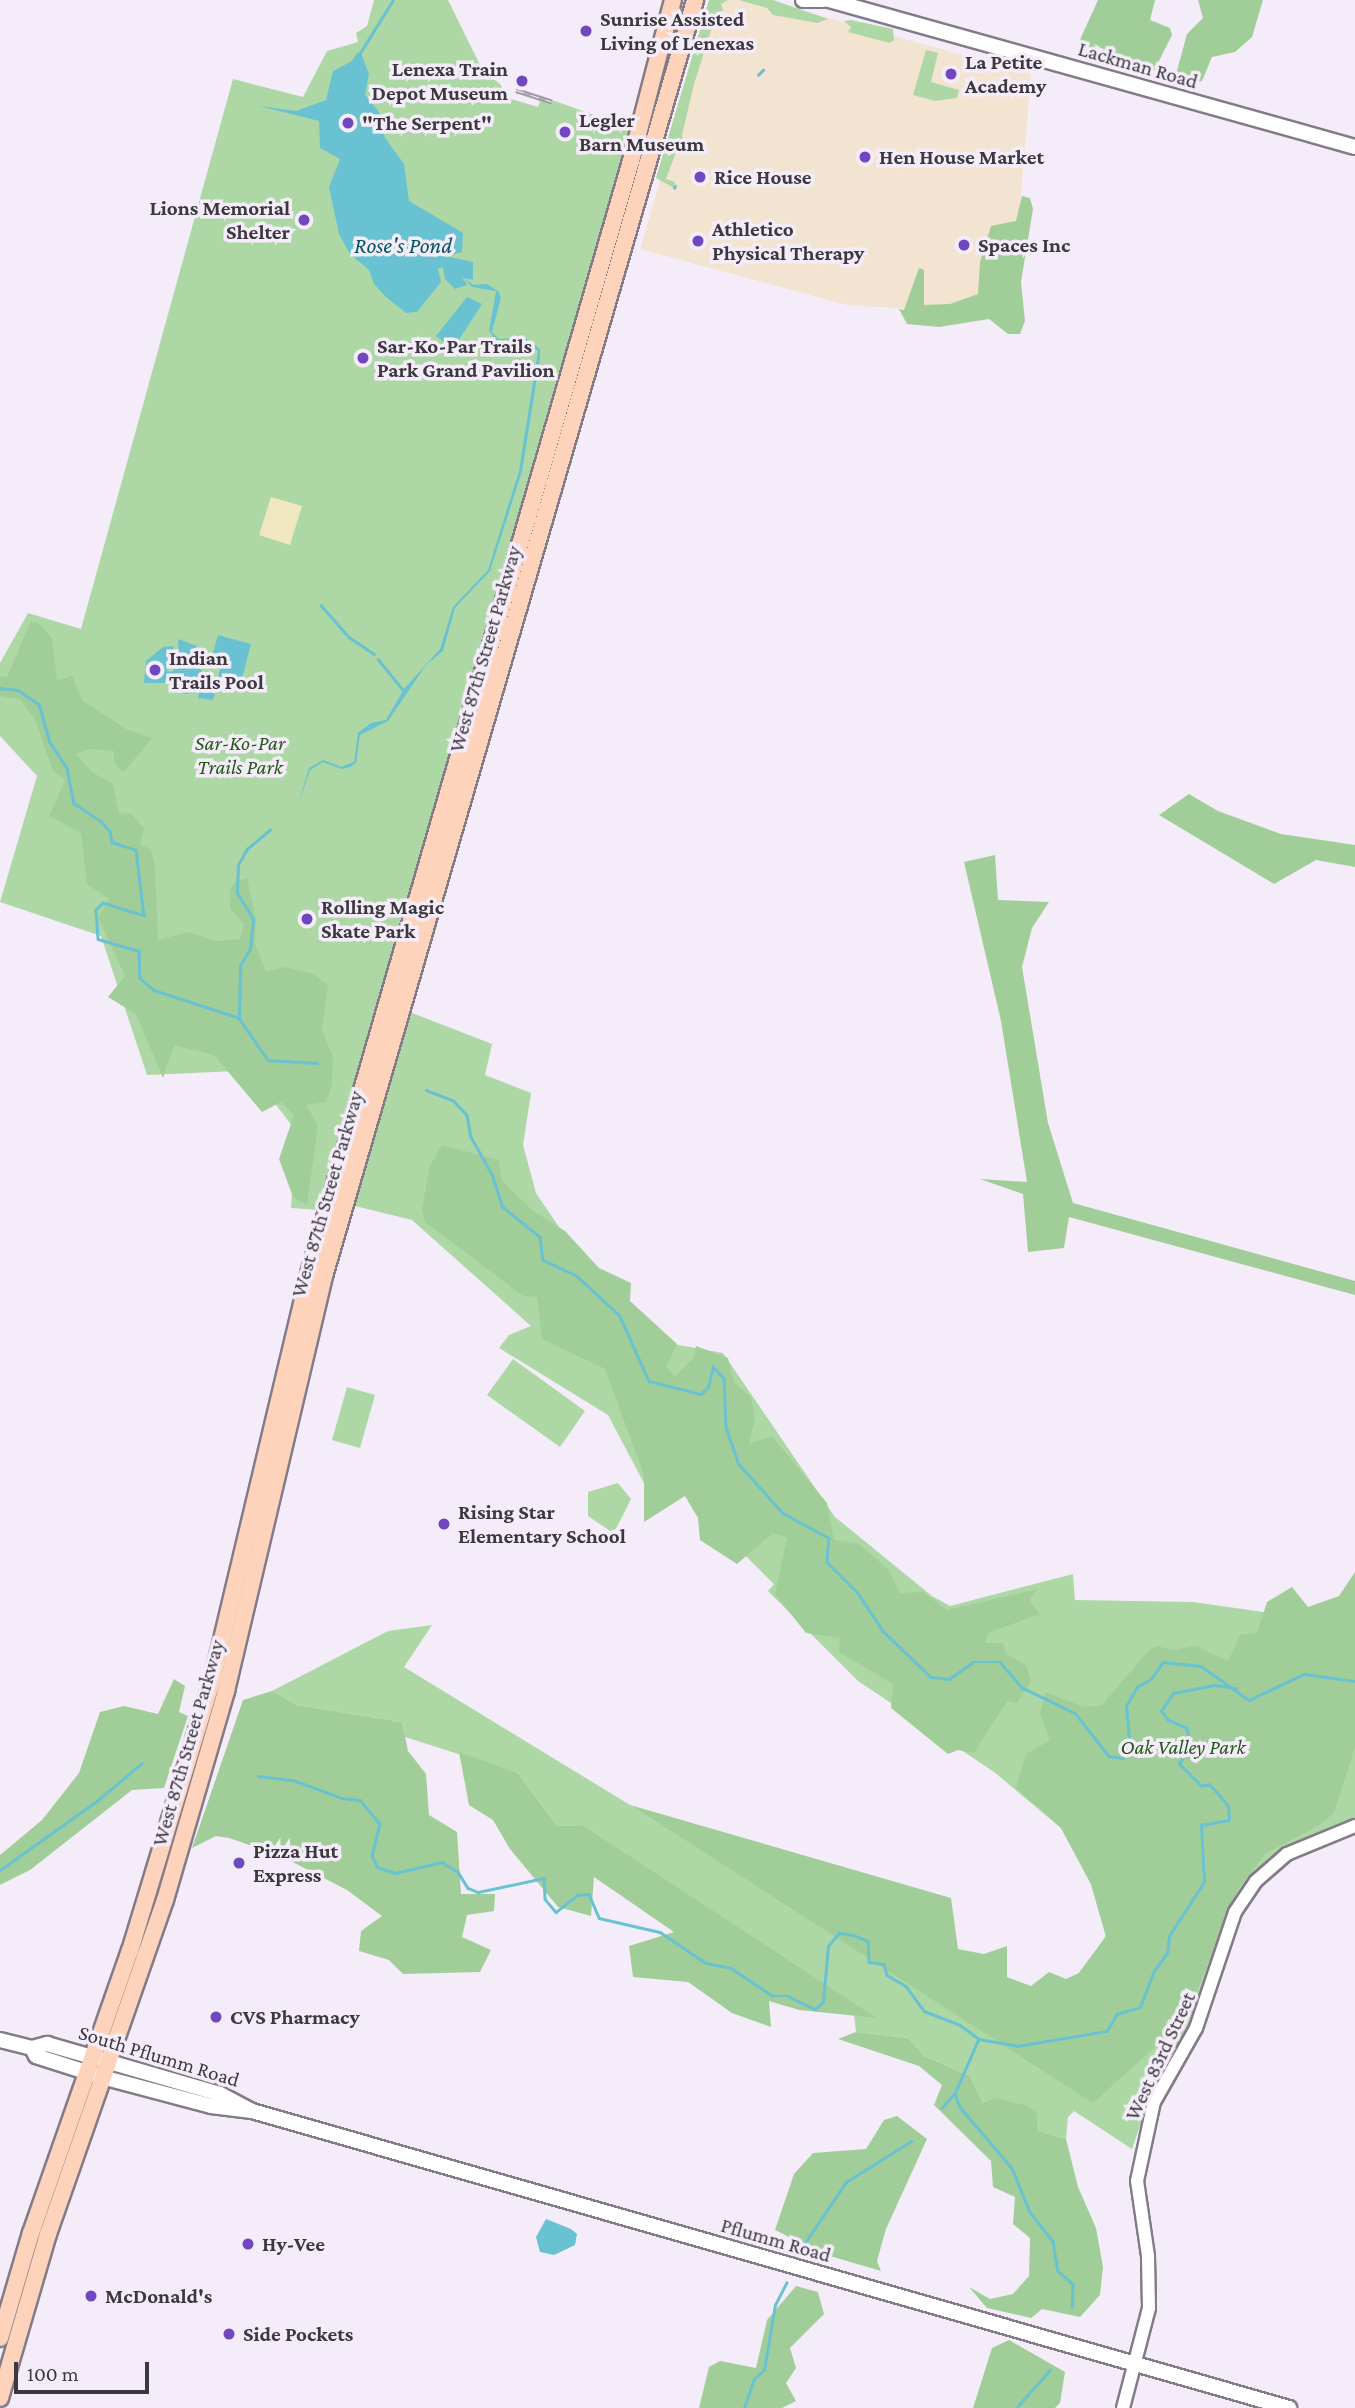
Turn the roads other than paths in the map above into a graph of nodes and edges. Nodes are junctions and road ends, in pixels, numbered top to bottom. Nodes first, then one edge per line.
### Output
1 (673, 0) edge
2 (695, 0) edge
3 (803, 0) edge
4 (826, 0) edge
5 (1355, 147) edge
6 (176, 1800) junction
7 (1355, 1826) edge
8 (165, 1900) junction
9 (0, 2040) edge
10 (97, 2067) junction
11 (252, 2111) joint
12 (0, 2338) edge
13 (1135, 2364) junction
14 (0, 2398) edge
15 (1123, 2408) edge
16 (1289, 2408) edge

1 - 6 main road, West 87th Street Parkway
2 - 8 main road, West 87th Street Parkway
3 - 4 main road, Lackman Road
4 - 5 main road, Lackman Road
6 - 8 main road
6 - 10 main road, West 87th Street Parkway
7 - 13 street, West 83rd Street
8 - 10 main road, West 87th Street Parkway
9 - 10 main road, South Pflumm Road
10 - 11 main road, South Pflumm Road
10 - 12 main road, West 87th Street Parkway
10 - 14 main road, West 87th Street Parkway
11 - 13 main road, Pflumm Road
13 - 15 street, West 83rd Street
13 - 16 main road, Pflumm Road

